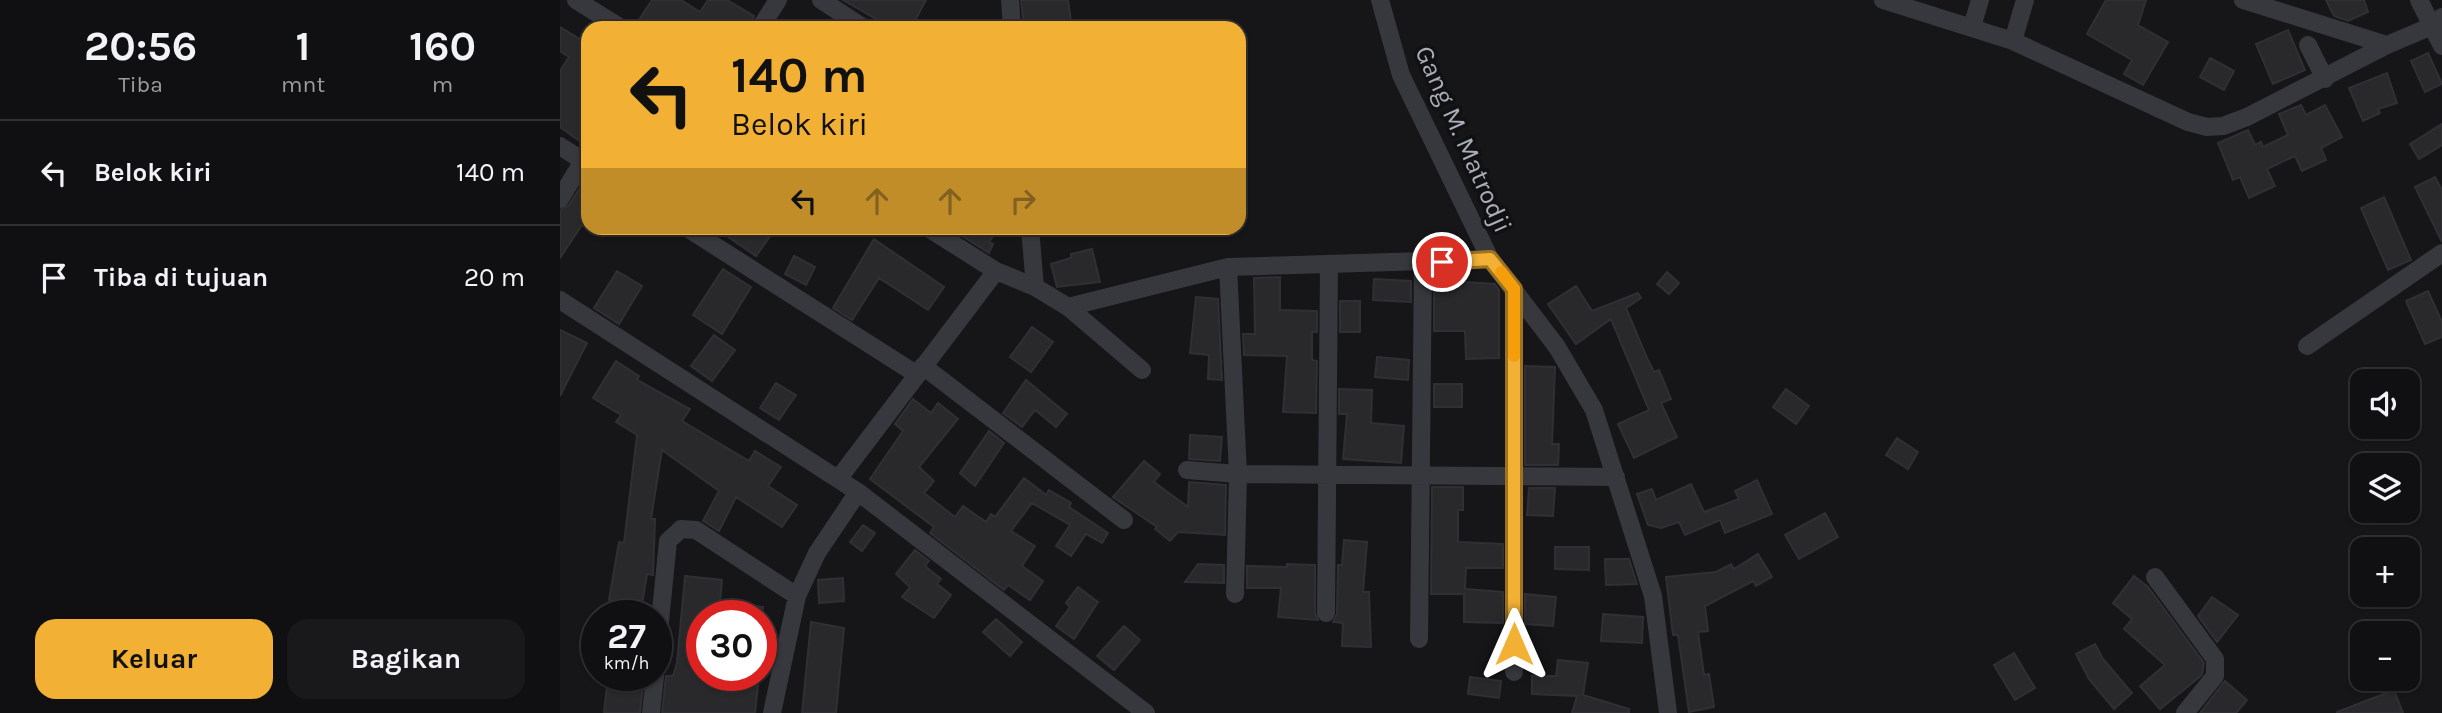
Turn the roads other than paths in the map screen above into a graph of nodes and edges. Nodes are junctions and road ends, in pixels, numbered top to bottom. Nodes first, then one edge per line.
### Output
1 (576, 0) edge
2 (778, 0) edge
3 (821, 0) edge
4 (1010, 0) edge
5 (1380, 0) edge
6 (1883, 0) edge
7 (1980, 0) edge
8 (2025, 0) edge
9 (2243, 0) edge
10 (2419, 0) edge
11 (610, 21) edge
12 (764, 21) edge
13 (853, 21) edge
14 (1012, 21) edge
15 (2437, 22) edge
16 (1972, 27) junction
17 (2013, 41) junction
18 (2308, 45) dead end
19 (2387, 46) junction
20 (2442, 46) edge
21 (2325, 79) junction
22 (560, 146) edge
23 (581, 159) edge
24 (581, 169) edge
25 (560, 199) edge
26 (698, 235) edge
27 (939, 235) edge
28 (1031, 235) edge
29 (2442, 253) edge
30 (1490, 259) junction
31 (1423, 263) junction
32 (1329, 265) junction
33 (1228, 267) junction
34 (996, 271) junction
35 (1035, 287) junction
36 (1514, 289) junction
37 (560, 299) edge
38 (1068, 307) junction
39 (2307, 346) dead end
40 (920, 370) junction
41 (1142, 370) dead end
42 (1187, 470) dead end
43 (1238, 474) junction
44 (1329, 475) junction
45 (1421, 475) junction
46 (1515, 476) junction
47 (1616, 477) junction
48 (839, 478) junction
49 (858, 492) junction
50 (1124, 520) dead end
51 (2155, 577) dead end
52 (1235, 594) dead end
53 (797, 596) junction
54 (662, 600) edge
55 (1326, 614) dead end
56 (1419, 639) dead end
57 (1514, 672) dead end
58 (653, 691) edge
59 (651, 713) edge
60 (772, 713) edge
61 (1146, 713) edge
62 (1668, 713) edge
63 (2185, 713) edge

1 - 11 street
2 - 12 street
3 - 13 street
4 - 14 street
5 - 30 street, Gang M. Matrodji
6 - 16 street
7 - 16 street
8 - 17 street
9 - 19 street
10 - 15 street
15 - 19 street
15 - 20 street
16 - 17 street
17 - 21 street
18 - 21 street
19 - 21 street
22 - 23 street
24 - 25 street
26 - 40 street
27 - 34 street
28 - 35 street
29 - 39 street
30 - 31 street
30 - 36 street, Gang M. Matrodji
31 - 32 street
31 - 45 street
32 - 33 street
32 - 44 street
33 - 38 street
33 - 43 street
34 - 35 street
34 - 40 street
35 - 38 street
36 - 46 street
36 - 47 street, Gang M. Matrodji
37 - 48 street
38 - 41 street
40 - 48 street
40 - 50 street
42 - 43 street
43 - 44 street
43 - 52 street
44 - 45 street
44 - 55 street
45 - 46 street
45 - 56 street
46 - 47 street
46 - 57 street
47 - 62 street, Gang M. Matrodji
48 - 49 street
49 - 53 street
49 - 61 street
51 - 63 street
53 - 54 street
53 - 60 street
58 - 59 street

